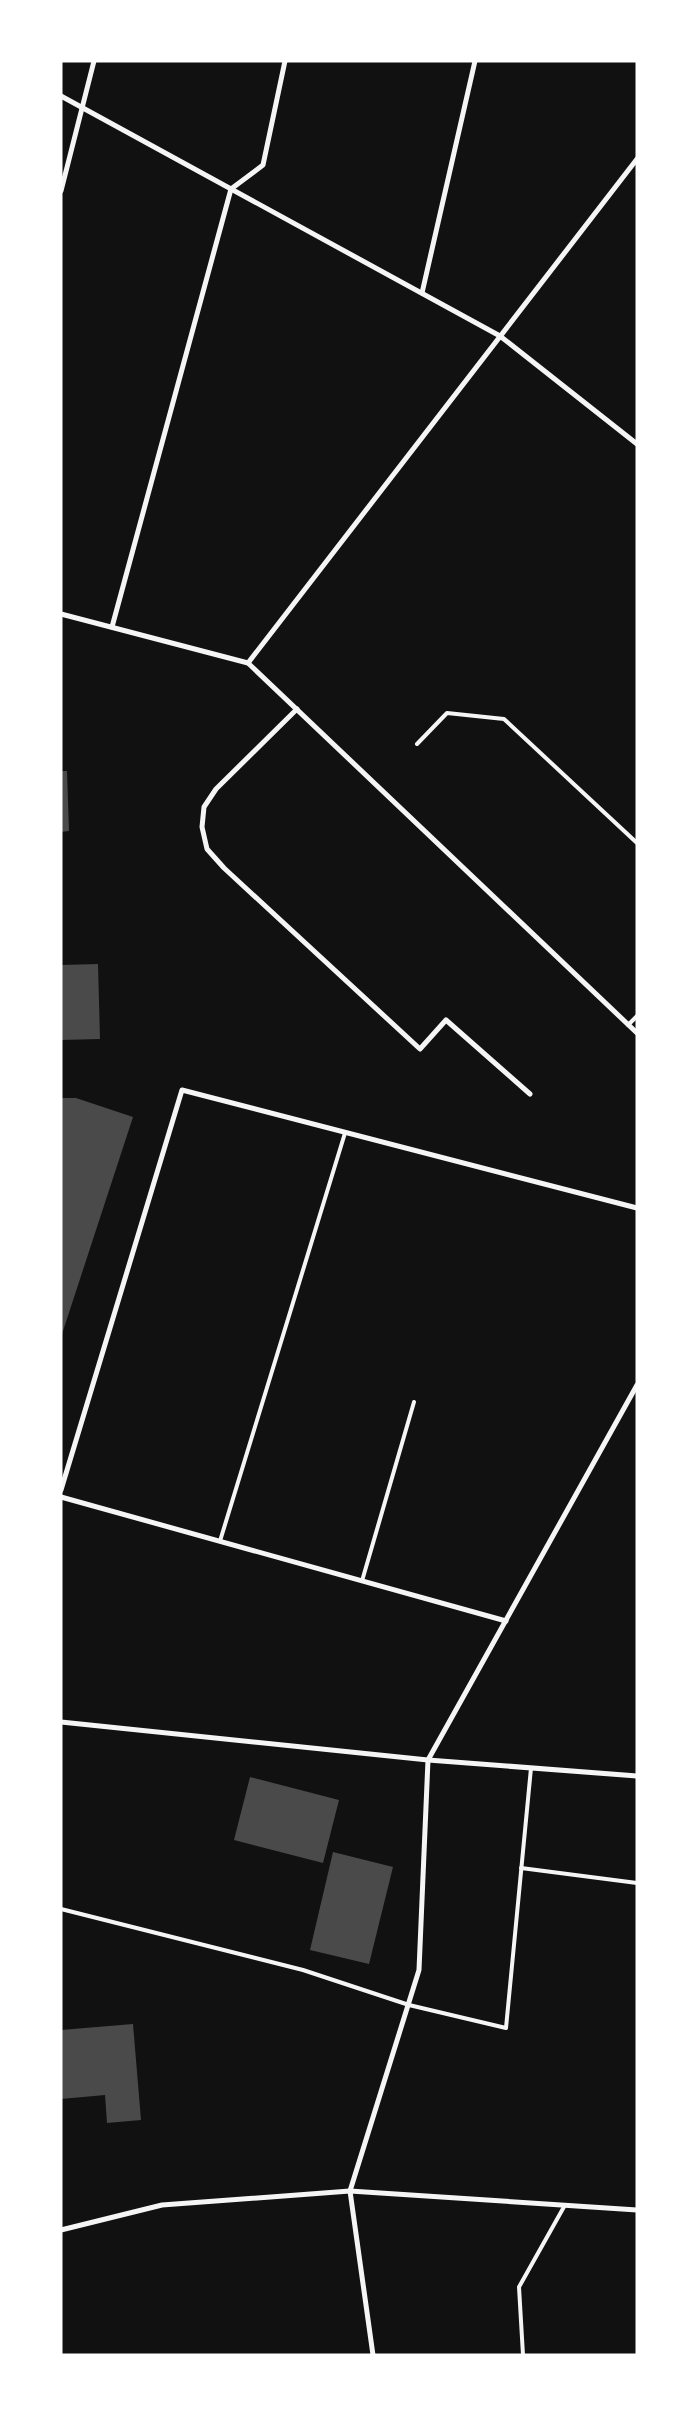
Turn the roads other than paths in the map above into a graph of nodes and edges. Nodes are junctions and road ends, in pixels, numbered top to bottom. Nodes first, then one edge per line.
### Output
1 (94, 61) edge
2 (285, 61) edge
3 (475, 61) edge
4 (61, 96) edge
5 (83, 108) junction
6 (637, 159) edge
7 (231, 189) junction
8 (61, 191) edge
9 (422, 293) junction
10 (500, 336) junction
11 (637, 444) edge
12 (61, 614) edge
13 (112, 627) junction
14 (248, 663) junction
15 (297, 709) junction
16 (417, 744) dead end
17 (637, 843) edge
18 (637, 1016) edge
19 (628, 1025) junction
20 (637, 1033) edge
21 (530, 1094) dead end
22 (346, 1133) junction
23 (637, 1208) edge
24 (637, 1385) edge
25 (414, 1402) dead end
26 (61, 1490) edge
27 (61, 1497) edge
28 (220, 1541) junction
29 (362, 1580) junction
30 (506, 1621) junction
31 (61, 1722) edge
32 (428, 1760) junction
33 (531, 1768) junction
34 (637, 1776) edge
35 (521, 1868) junction
36 (637, 1883) edge
37 (61, 1909) edge
38 (408, 2005) junction
39 (350, 2191) junction
40 (565, 2205) junction
41 (637, 2210) edge
42 (61, 2230) edge
43 (373, 2355) edge
44 (523, 2355) edge

1 - 5 street
2 - 7 street
3 - 9 street
4 - 5 street
5 - 7 street
5 - 8 street
6 - 10 street
7 - 9 street
7 - 13 street
9 - 10 street
10 - 11 street
10 - 14 street
12 - 13 street
13 - 14 street
14 - 15 street
15 - 19 street
15 - 21 street
16 - 17 lane
18 - 19 lane
19 - 20 street
22 - 23 street
22 - 26 street
22 - 28 lane
24 - 30 street
25 - 29 lane
27 - 28 street
28 - 29 street
29 - 30 street
30 - 32 street
31 - 32 street
32 - 33 street
32 - 38 street
33 - 34 street
33 - 35 lane
35 - 36 lane
35 - 38 lane
37 - 38 lane
38 - 39 street
39 - 40 street
39 - 42 street
39 - 43 street
40 - 41 street
40 - 44 lane

